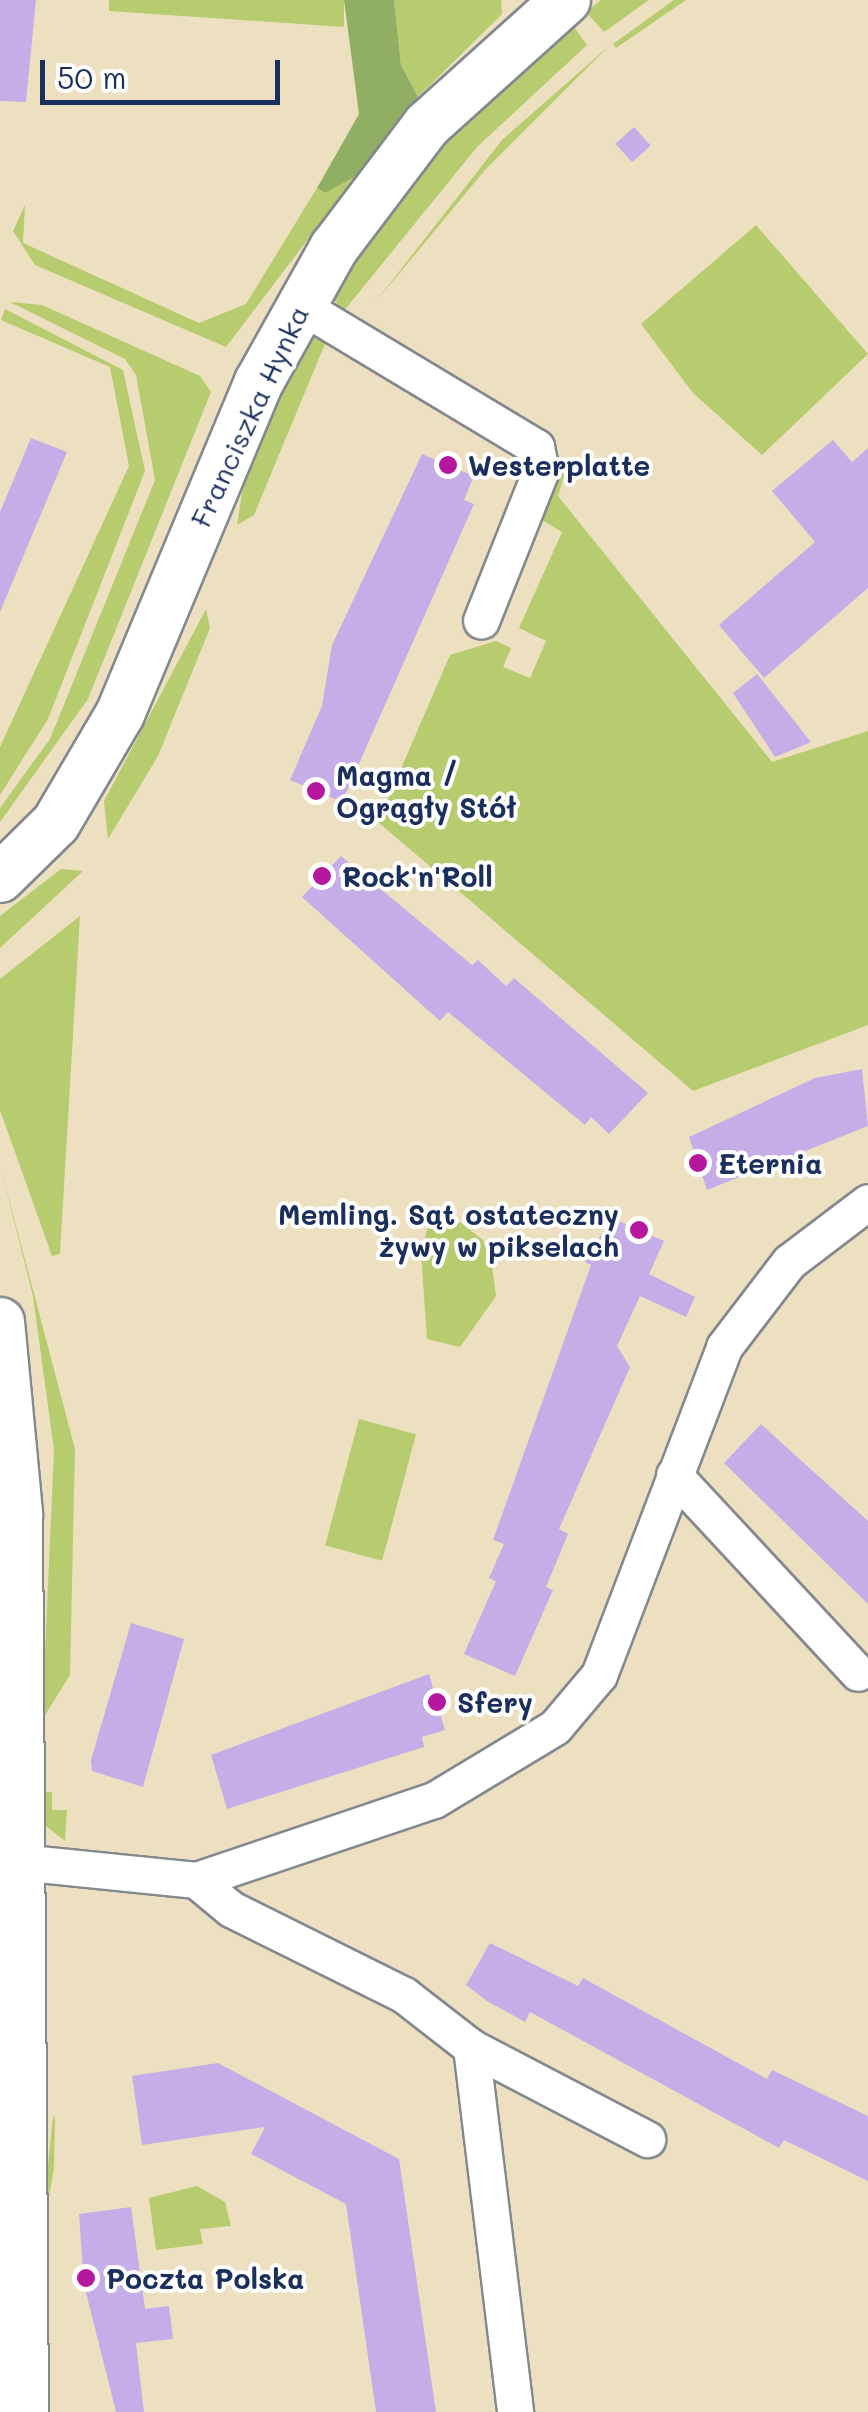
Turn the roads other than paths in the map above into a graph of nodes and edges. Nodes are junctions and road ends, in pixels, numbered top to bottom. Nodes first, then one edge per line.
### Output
1 (566, 0) edge
2 (298, 304) junction
3 (480, 620) dead end
4 (0, 878) edge
5 (868, 1202) edge
6 (0, 1322) edge
7 (674, 1475) junction
8 (858, 1673) dead end
9 (19, 1862) junction
10 (196, 1880) junction
11 (471, 2047) junction
12 (647, 2139) dead end
13 (24, 2412) edge
14 (515, 2412) edge

1 - 2 main road, Franciszka Hynka
2 - 3 street
2 - 4 main road, Franciszka Hynka
5 - 7 street
6 - 9 main road
7 - 8 street
7 - 10 street
9 - 10 street
9 - 13 main road
10 - 11 street
11 - 12 street
11 - 14 street

